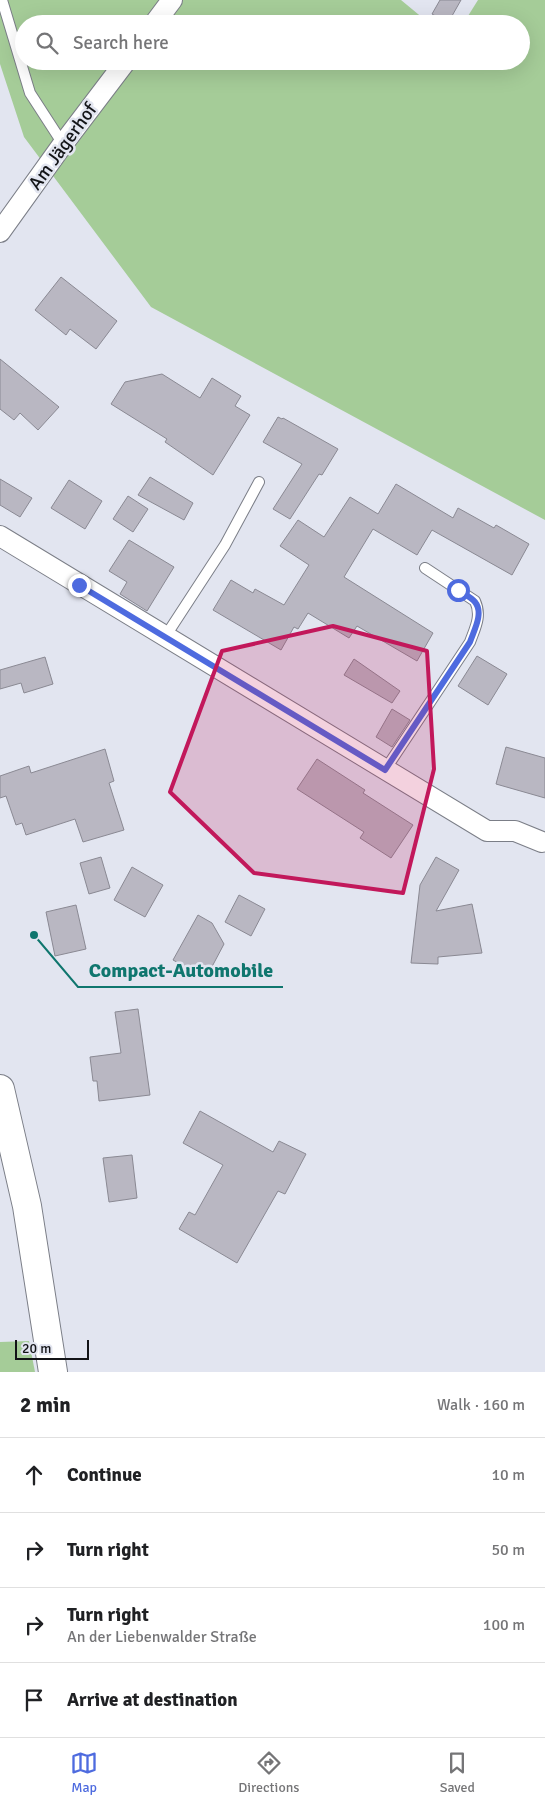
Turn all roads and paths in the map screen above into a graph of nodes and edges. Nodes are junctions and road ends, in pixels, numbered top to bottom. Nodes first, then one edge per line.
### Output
1 (2, 0) edge
2 (172, 0) edge
3 (161, 15) edge
4 (15, 43) edge
5 (23, 70) edge
6 (119, 70) edge
7 (63, 144) junction
8 (0, 232) edge
9 (259, 482) dead end
10 (0, 536) edge
11 (425, 568) dead end
12 (165, 637) junction
13 (385, 770) junction
14 (542, 842) dead end
15 (0, 1089) edge
16 (53, 1372) edge

1 - 4 lane
2 - 3 street
5 - 7 lane
6 - 7 street, Am Jägerhof
7 - 8 street, Am Jägerhof
9 - 12 lane
10 - 12 street
11 - 13 lane
12 - 13 street
13 - 14 street
15 - 16 main road

